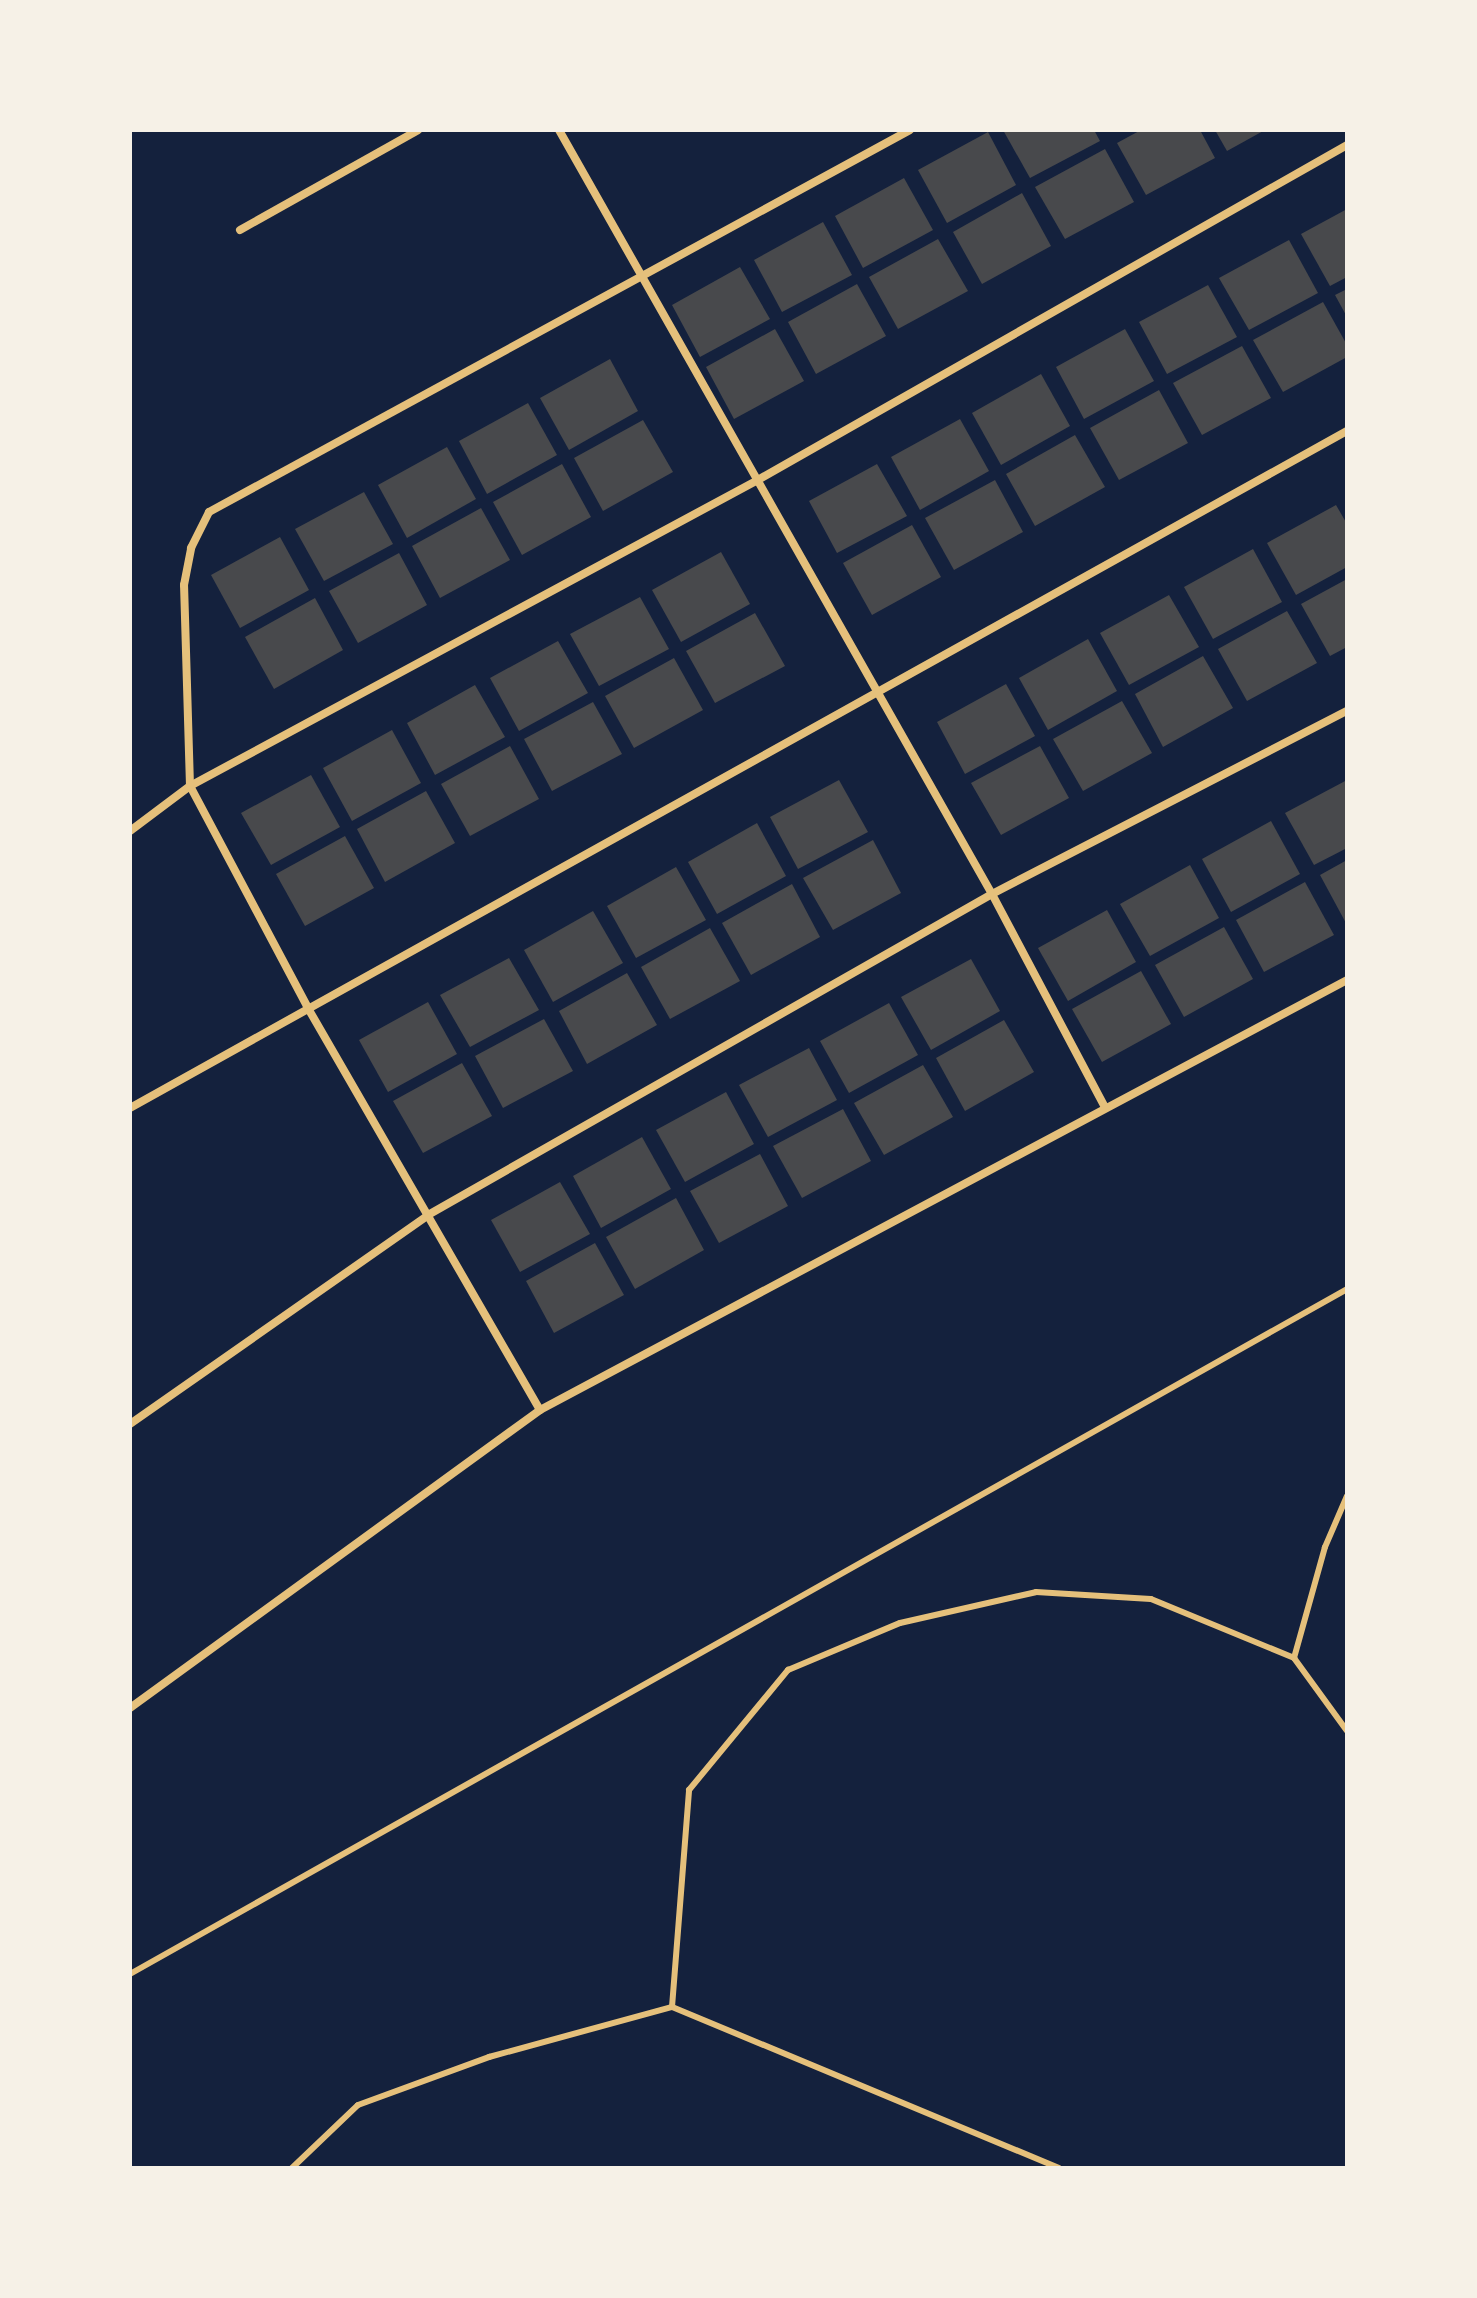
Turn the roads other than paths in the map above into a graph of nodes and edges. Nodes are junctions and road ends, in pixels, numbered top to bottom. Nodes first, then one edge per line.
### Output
1 (418, 130) edge
2 (559, 130) edge
3 (910, 130) edge
4 (1347, 145) edge
5 (240, 230) dead end
6 (642, 278) junction
7 (1347, 431) edge
8 (756, 481) junction
9 (876, 689) junction
10 (1347, 711) edge
11 (190, 786) junction
12 (130, 831) edge
13 (992, 894) junction
14 (1347, 980) edge
15 (307, 1006) junction
16 (1105, 1107) junction
17 (130, 1108) edge
18 (428, 1215) junction
19 (1347, 1289) edge
20 (540, 1410) junction
21 (130, 1424) edge
22 (1347, 1496) edge
23 (1294, 1658) junction
24 (130, 1708) edge
25 (1347, 1731) edge
26 (130, 1974) edge
27 (672, 2007) junction
28 (292, 2168) edge
29 (1059, 2168) edge

1 - 5 street
2 - 6 street
3 - 6 street
4 - 8 street
6 - 8 street
6 - 11 street
7 - 9 street
8 - 9 street
8 - 11 street
9 - 13 street
9 - 15 street
10 - 13 street
11 - 12 street
11 - 15 street
13 - 16 street
13 - 18 street
14 - 16 street
15 - 17 street
15 - 18 street
16 - 20 street
18 - 20 street
18 - 21 street
19 - 26 lane
20 - 24 street
22 - 23 lane
23 - 25 lane
23 - 27 lane
27 - 28 lane
27 - 29 lane

